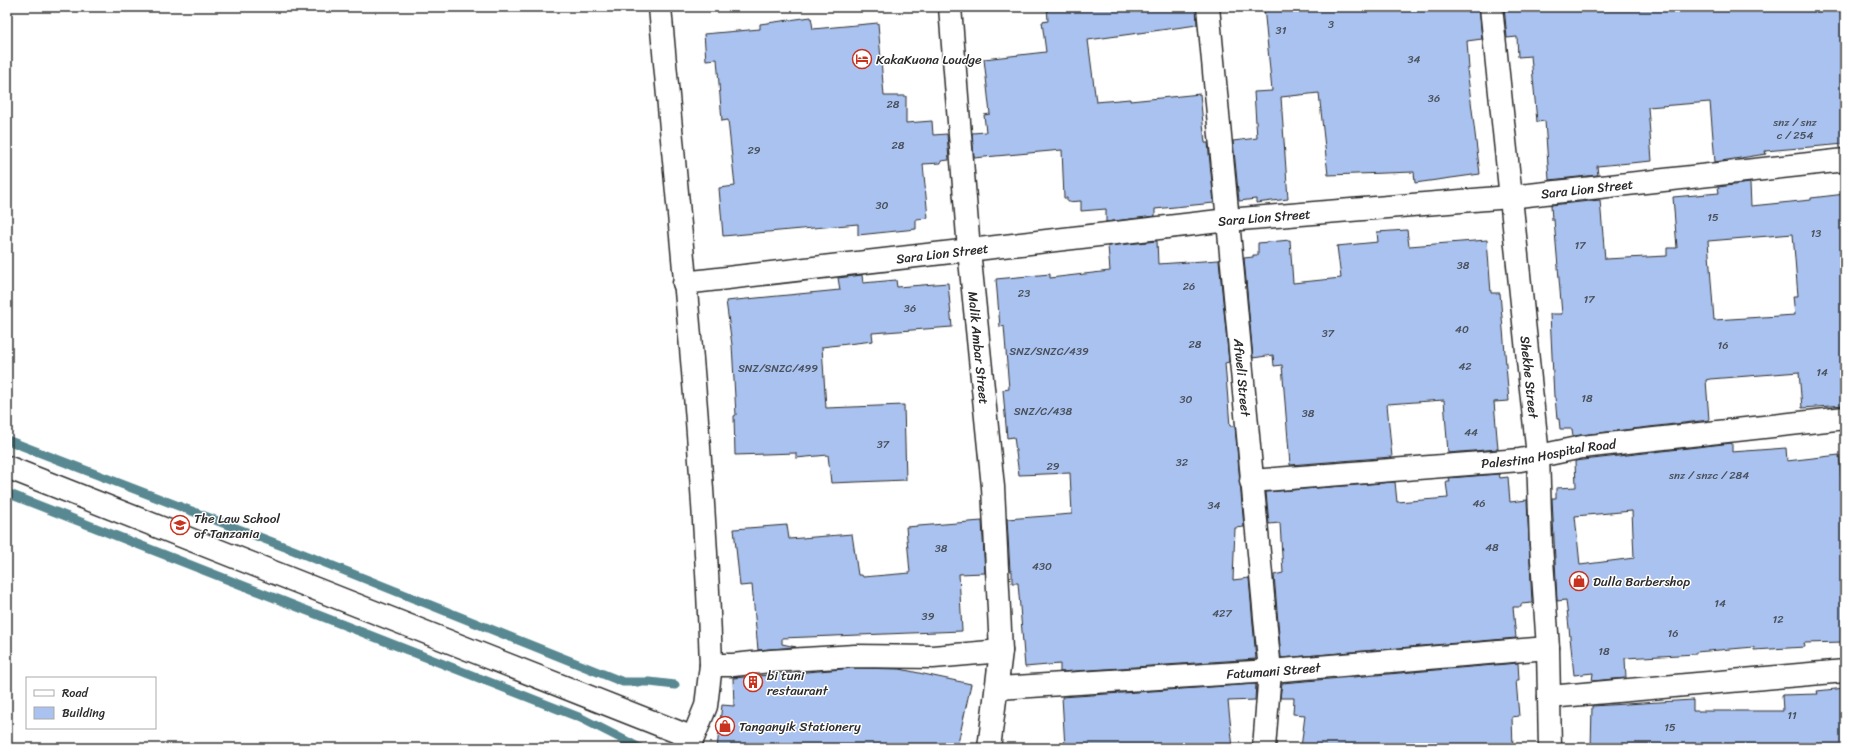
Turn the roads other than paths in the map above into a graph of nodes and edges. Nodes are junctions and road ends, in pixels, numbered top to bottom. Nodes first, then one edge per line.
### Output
1 (660, 7) edge
2 (950, 7) edge
3 (1208, 7) edge
4 (1491, 7) edge
5 (1845, 160) edge
6 (1510, 197) junction
7 (1228, 220) junction
8 (969, 250) junction
9 (684, 283) junction
10 (1845, 418) edge
11 (1538, 456) junction
12 (7, 467) edge
13 (1251, 481) junction
14 (1548, 648) junction
15 (1001, 651) junction
16 (711, 665) junction
17 (1845, 670) edge
18 (1270, 671) junction
19 (998, 688) junction
20 (1549, 697) junction
21 (692, 743) edge
22 (990, 748) edge
23 (1264, 748) edge
24 (1550, 748) edge

1 - 9 street
2 - 8 street, Malik Ambar Street
3 - 7 street, Afweli Street
4 - 6 street, Shekhe Street
5 - 6 street, Sara Lion Street
6 - 7 street, Sara Lion Street
6 - 11 street, Shekhe Street
7 - 8 street, Sara Lion Street
7 - 13 street, Afweli Street
8 - 9 street, Sara Lion Street
8 - 15 street, Malik Ambar Street
9 - 16 street
10 - 11 street, Palestina Hospital Road
11 - 13 street, Palestina Hospital Road
11 - 14 street, Shekhe Street
12 - 21 street
13 - 18 street, Afweli Street
14 - 18 street, Fatumani Street
14 - 20 street, Shekhe Street
15 - 16 street
15 - 19 street, Malik Ambar Street
16 - 21 street
17 - 20 street
18 - 19 street, Fatumani Street
18 - 23 street, Afweli Street
19 - 22 street, Malik Ambar Street
20 - 24 street, Shekhe Street

